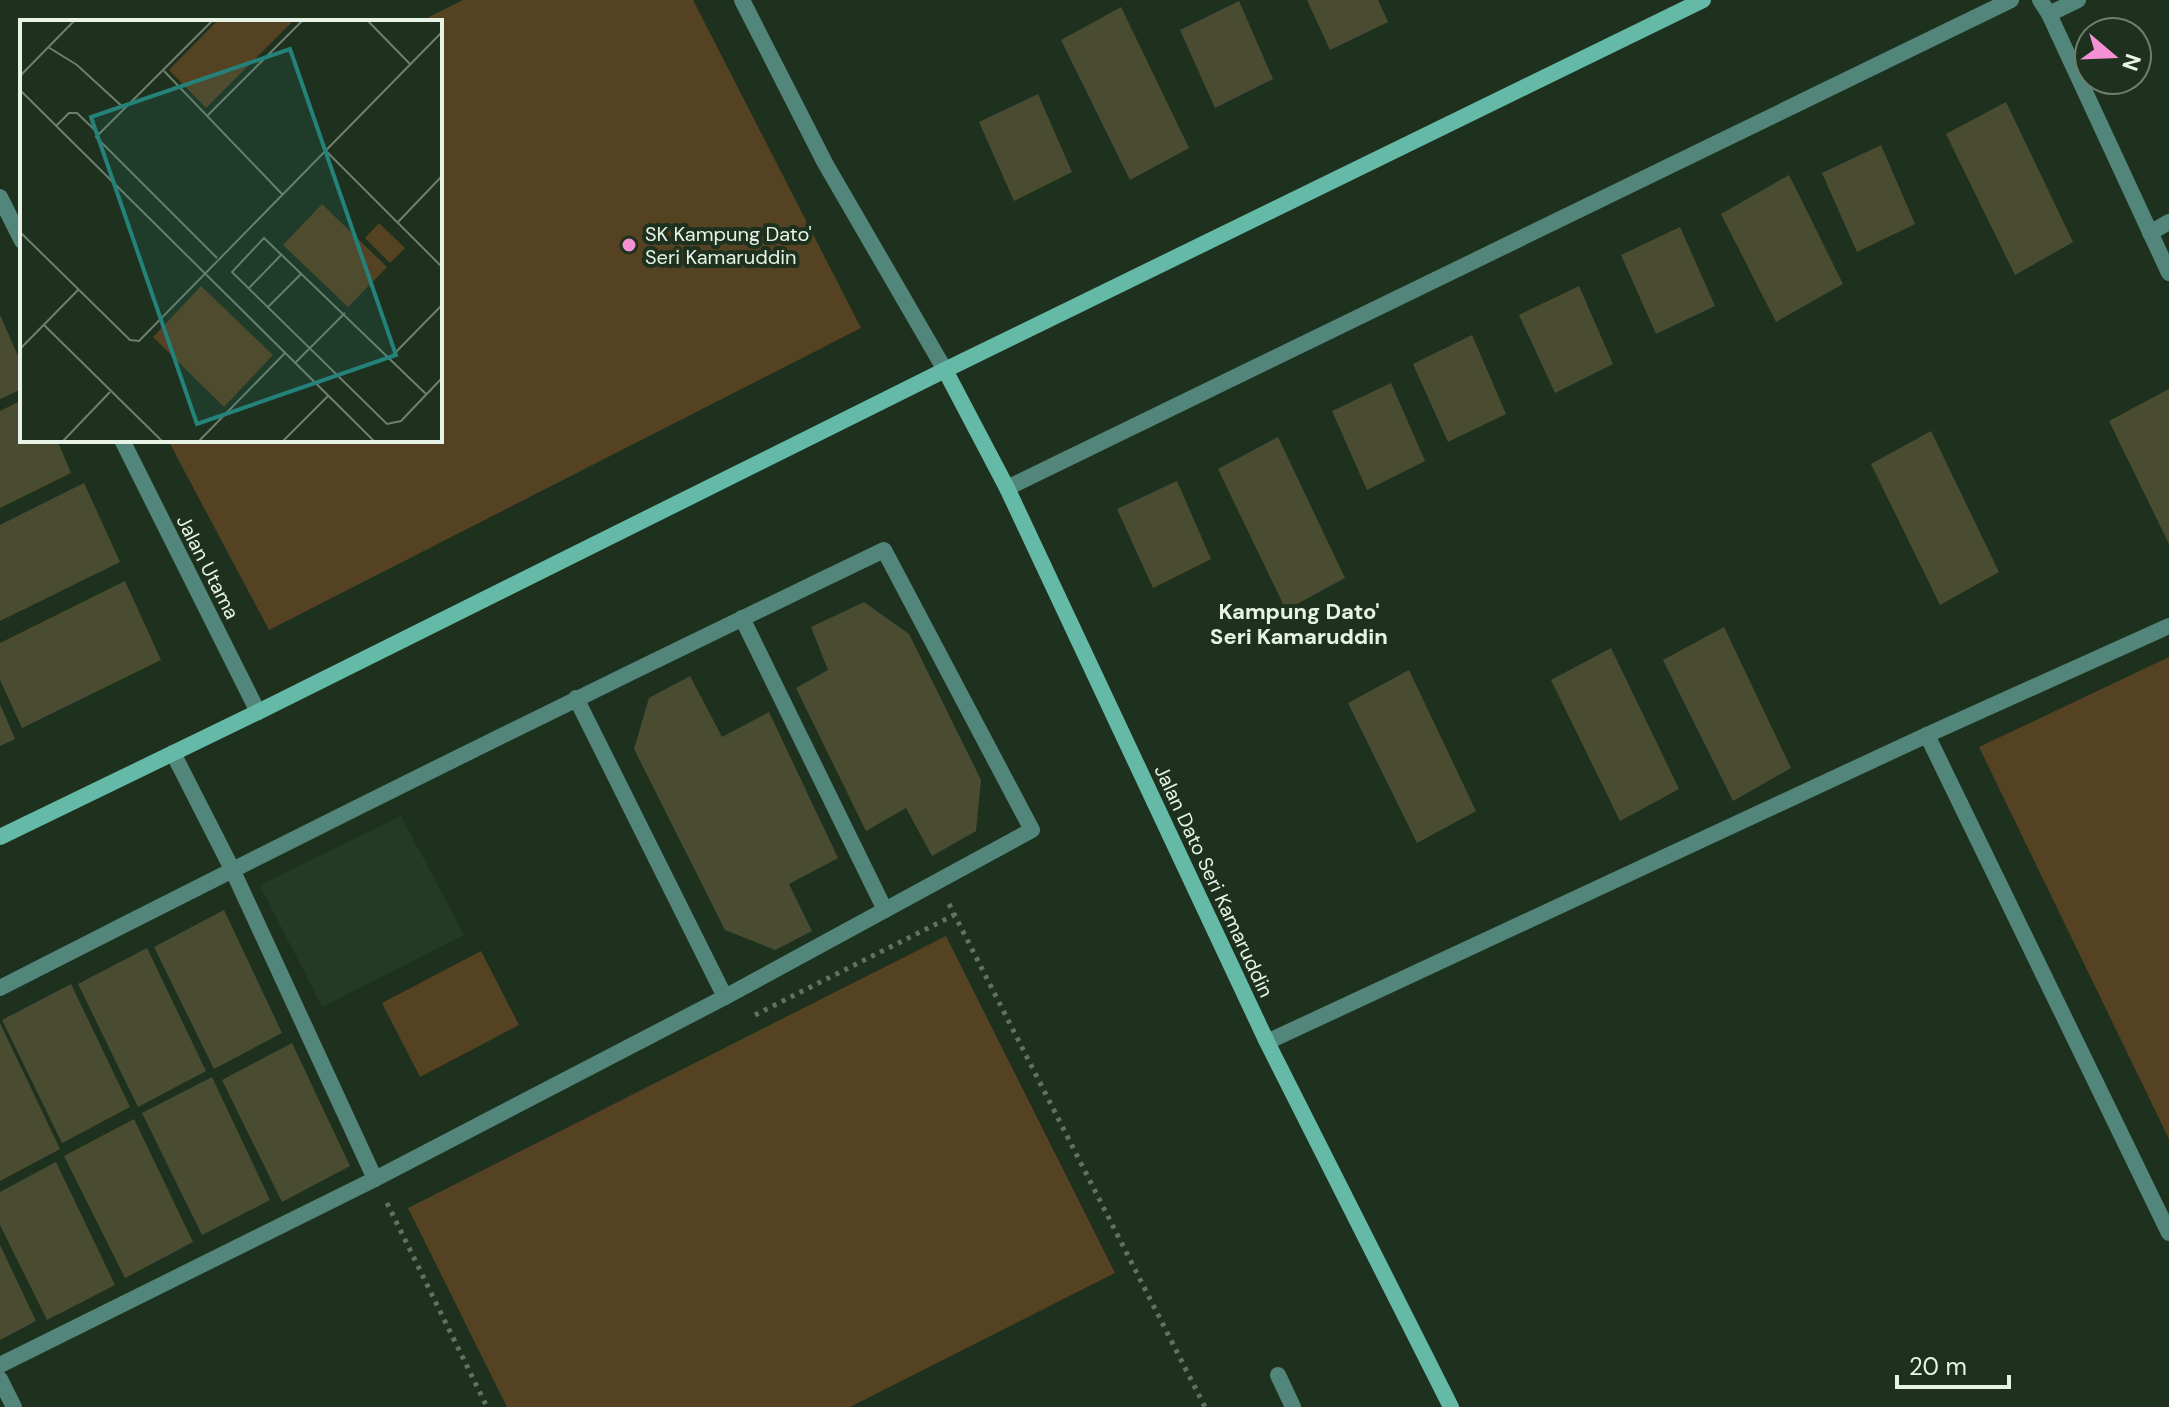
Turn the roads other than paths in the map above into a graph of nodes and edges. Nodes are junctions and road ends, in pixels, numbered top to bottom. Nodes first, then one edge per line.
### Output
1 (742, 0) edge
2 (1703, 0) edge
3 (2011, 0) edge
4 (2078, 0) edge
5 (2045, 7) edge
6 (0, 197) edge
7 (2169, 222) edge
8 (2150, 233) junction
9 (20, 237) edge
10 (2169, 273) edge
11 (945, 370) junction
12 (123, 442) edge
13 (1007, 488) junction
14 (742, 618) junction
15 (2169, 626) edge
16 (576, 698) junction
17 (258, 712) junction
18 (1927, 735) junction
19 (173, 753) junction
20 (0, 837) edge
21 (232, 869) junction
22 (885, 910) junction
23 (0, 988) edge
24 (725, 997) junction
25 (1267, 1042) junction
26 (375, 1179) junction
27 (2169, 1233) edge
28 (0, 1365) edge
29 (1278, 1375) dead end
30 (0, 1379) edge
31 (14, 1407) edge
32 (1293, 1407) edge
33 (1451, 1407) edge

1 - 11 street
2 - 11 street
3 - 13 street
4 - 5 street
5 - 8 street
6 - 9 street
7 - 8 street
8 - 10 street
11 - 13 street, Jalan Dato Seri Kamaruddin
11 - 17 street
12 - 17 street, Jalan Utama
13 - 25 street, Jalan Dato Seri Kamaruddin
14 - 16 street
14 - 22 street
14 - 22 street
15 - 18 street
16 - 21 street
16 - 24 street
17 - 19 street
18 - 25 street
18 - 27 street
19 - 20 street
19 - 21 street
21 - 23 street
21 - 26 street
22 - 24 street
24 - 26 street
25 - 33 street, Jalan Dato Seri Kamaruddin
26 - 28 street
29 - 32 street
30 - 31 street

